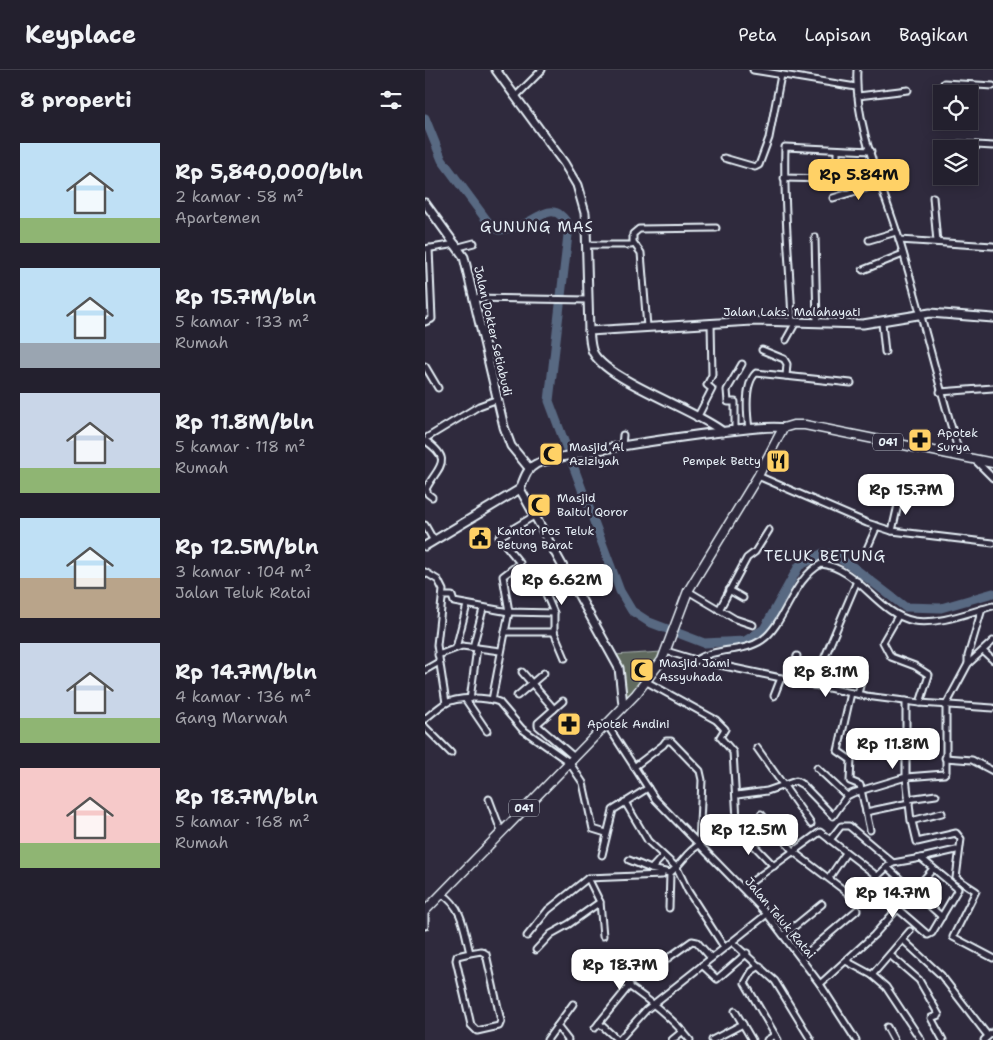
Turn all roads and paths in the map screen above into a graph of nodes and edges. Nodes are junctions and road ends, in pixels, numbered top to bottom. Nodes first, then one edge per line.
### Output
1 (496, 70) edge
2 (541, 70) edge
3 (753, 70) edge
4 (856, 70) edge
5 (781, 75) junction
6 (944, 82) dead end
7 (993, 86) edge
8 (856, 87) junction
9 (908, 90) dead end
10 (516, 96) junction
11 (858, 96) junction
12 (978, 145) edge
13 (993, 146) edge
14 (837, 150) junction
15 (871, 151) junction
16 (724, 158) dead end
17 (784, 178) junction
18 (879, 184) junction
19 (933, 197) dead end
20 (833, 198) dead end
21 (425, 203) edge
22 (716, 228) dead end
23 (897, 232) junction
24 (815, 237) dead end
25 (869, 240) dead end
26 (899, 240) junction
27 (937, 242) junction
28 (474, 243) dead end
29 (458, 245) junction
30 (587, 245) junction
31 (631, 245) dead end
32 (993, 246) edge
33 (427, 248) edge
34 (903, 254) junction
35 (863, 270) dead end
36 (473, 298) junction
37 (588, 300) junction
38 (919, 314) junction
39 (993, 318) edge
40 (425, 322) edge
41 (794, 322) junction
42 (882, 322) junction
43 (711, 323) junction
44 (817, 323) junction
45 (647, 327) junction
46 (589, 331) junction
47 (786, 340) dead end
48 (762, 350) dead end
49 (885, 352) dead end
50 (742, 364) dead end
51 (425, 366) edge
52 (786, 376) junction
53 (851, 383) dead end
54 (438, 388) dead end
55 (993, 388) edge
56 (940, 392) junction
57 (498, 399) junction
58 (697, 418) junction
59 (783, 428) junction
60 (749, 429) junction
61 (735, 431) junction
62 (723, 432) junction
63 (623, 435) dead end
64 (426, 439) edge
65 (622, 446) junction
66 (960, 456) junction
67 (975, 460) junction
68 (993, 463) edge
69 (529, 468) junction
70 (758, 476) junction
71 (993, 478) edge
72 (520, 489) junction
73 (900, 496) dead end
74 (432, 497) dead end
75 (534, 516) junction
76 (425, 525) edge
77 (877, 526) junction
78 (769, 530) dead end
79 (892, 531) junction
80 (434, 541) junction
81 (993, 543) edge
82 (425, 546) edge
83 (866, 552) dead end
84 (425, 572) edge
85 (857, 581) junction
86 (542, 585) dead end
87 (729, 590) junction
88 (688, 591) junction
89 (444, 596) junction
90 (743, 598) dead end
91 (467, 606) junction
92 (993, 606) edge
93 (483, 609) junction
94 (982, 609) junction
95 (719, 610) junction
96 (509, 612) junction
97 (554, 614) junction
98 (898, 616) junction
99 (753, 625) dead end
100 (505, 632) junction
101 (553, 632) junction
102 (993, 641) edge
103 (455, 648) junction
104 (475, 648) junction
105 (666, 649) junction
106 (500, 651) junction
107 (983, 651) junction
108 (438, 655) junction
109 (797, 656) dead end
110 (565, 658) dead end
111 (696, 660) junction
112 (993, 660) edge
113 (439, 662) junction
114 (968, 664) junction
115 (425, 670) edge
116 (522, 672) dead end
117 (544, 673) dead end
118 (863, 673) dead end
119 (781, 678) junction
120 (791, 680) junction
121 (647, 682) junction
122 (532, 683) junction
123 (813, 685) junction
124 (851, 692) junction
125 (858, 694) junction
126 (517, 696) dead end
127 (774, 696) dead end
128 (468, 700) junction
129 (492, 700) junction
130 (563, 701) dead end
131 (906, 701) junction
132 (445, 703) junction
133 (920, 703) junction
134 (623, 705) junction
135 (946, 705) junction
136 (993, 708) edge
137 (554, 709) junction
138 (425, 718) edge
139 (606, 723) junction
140 (425, 727) edge
141 (487, 731) dead end
142 (757, 748) dead end
143 (451, 752) dead end
144 (945, 758) junction
145 (571, 760) junction
146 (634, 767) junction
147 (817, 768) dead end
148 (993, 771) edge
149 (906, 777) junction
150 (783, 787) junction
151 (648, 788) junction
152 (860, 790) junction
153 (737, 795) junction
154 (935, 795) dead end
155 (847, 796) junction
156 (489, 800) dead end
157 (908, 801) junction
158 (625, 802) junction
159 (866, 812) junction
160 (942, 813) dead end
161 (761, 814) dead end
162 (737, 820) dead end
163 (911, 821) junction
164 (811, 824) dead end
165 (870, 830) dead end
166 (501, 831) junction
167 (740, 831) dead end
168 (607, 833) junction
169 (830, 840) junction
170 (699, 846) junction
171 (956, 850) dead end
172 (795, 853) junction
173 (846, 853) junction
174 (601, 855) dead end
175 (663, 856) junction
176 (921, 858) junction
177 (629, 860) dead end
178 (893, 864) junction
179 (774, 866) junction
180 (887, 867) junction
181 (677, 868) junction
182 (651, 869) junction
183 (932, 870) junction
184 (670, 874) junction
185 (877, 876) junction
186 (588, 878) junction
187 (829, 878) junction
188 (870, 885) junction
189 (743, 888) junction
190 (913, 891) junction
191 (442, 894) junction
192 (600, 902) junction
193 (821, 904) dead end
194 (669, 908) dead end
195 (897, 909) junction
196 (425, 910) edge
197 (857, 910) dead end
198 (767, 914) junction
199 (943, 917) junction
200 (425, 926) edge
201 (911, 931) dead end
202 (784, 935) junction
203 (527, 936) dead end
204 (603, 936) dead end
205 (903, 940) junction
206 (732, 942) junction
207 (724, 947) junction
208 (536, 950) dead end
209 (470, 953) junction
210 (747, 953) junction
211 (890, 954) junction
212 (711, 958) junction
213 (801, 958) junction
214 (993, 958) edge
215 (847, 961) junction
216 (595, 964) dead end
217 (702, 965) junction
218 (760, 966) junction
219 (654, 968) dead end
220 (872, 975) junction
221 (819, 984) junction
222 (630, 986) junction
223 (573, 1004) dead end
224 (652, 1005) junction
225 (735, 1011) dead end
226 (743, 1024) junction
227 (557, 1026) junction
228 (887, 1027) dead end
229 (683, 1030) junction
230 (988, 1036) edge
231 (777, 1038) edge
232 (547, 1040) edge
233 (568, 1040) edge
234 (619, 1040) edge
235 (672, 1040) edge
236 (691, 1040) edge
237 (712, 1040) edge
238 (752, 1040) edge
239 (767, 1040) edge
240 (811, 1040) edge
241 (856, 1040) edge
242 (894, 1040) edge
243 (921, 1040) edge
244 (943, 1040) edge

1 - 10 street
2 - 10 street
3 - 5 street
4 - 8 street
5 - 8 street
5 - 16 street
6 - 7 street
8 - 11 street
9 - 11 street
10 - 30 street
11 - 15 street
12 - 13 street
14 - 15 street
14 - 17 street
14 - 17 street
15 - 18 street
17 - 41 street
18 - 20 street
18 - 23 street
19 - 27 street
21 - 29 street, Jalan Dokter Setiabudi
22 - 45 street
23 - 25 street
23 - 26 street
24 - 44 street
26 - 27 street
26 - 34 street
27 - 32 street
28 - 29 street
29 - 33 street
29 - 36 street, Jalan Dokter Setiabudi
30 - 31 street
30 - 37 street
33 - 40 street
34 - 35 street
34 - 38 street
36 - 37 street
36 - 57 street, Jalan Dokter Setiabudi
37 - 46 street
38 - 39 street, Jalan Laks. Malahayati
38 - 42 street, Jalan Laks. Malahayati
38 - 56 street
41 - 43 street, Jalan Laks. Malahayati
41 - 44 street, Jalan Laks. Malahayati
41 - 47 street
42 - 44 street, Jalan Laks. Malahayati
42 - 49 street
43 - 45 street, Jalan Laks. Malahayati
43 - 58 street
45 - 46 street, Jalan Laks. Malahayati
46 - 58 street
48 - 52 street
50 - 61 street
51 - 54 street
52 - 53 street
52 - 60 street
55 - 56 street
56 - 66 street
57 - 64 street
57 - 69 street, Jalan Dokter Setiabudi
58 - 62 street
59 - 60 street
59 - 66 main road, 041
59 - 70 main road, 041
60 - 61 street
61 - 62 street
62 - 65 street
63 - 65 street
64 - 74 street
65 - 69 street
66 - 67 main road, 041
67 - 68 main road, 041
67 - 71 street
69 - 72 street
70 - 77 street
70 - 88 main road, 041
72 - 75 street
72 - 80 street
73 - 79 street
75 - 96 street
75 - 134 street
76 - 80 street
77 - 79 street
77 - 83 street
78 - 87 street
79 - 81 street
80 - 82 street
84 - 89 street
85 - 98 street
85 - 111 street
85 - 123 street
86 - 97 street
87 - 90 street
87 - 95 street
88 - 95 street
88 - 105 main road, 041
89 - 91 street
89 - 108 street
91 - 93 street
91 - 103 street
92 - 94 street
93 - 96 street
93 - 104 street
94 - 98 street
94 - 114 street
95 - 99 street
96 - 97 street
96 - 100 street
97 - 101 street
98 - 133 street
100 - 101 street
100 - 106 street
101 - 110 street
102 - 107 street
103 - 104 street
103 - 108 street
104 - 106 street
104 - 128 street
105 - 111 street
105 - 121 main road, 041
106 - 129 street
107 - 112 street
107 - 114 street
108 - 113 street
109 - 120 street
111 - 119 street
113 - 115 street
113 - 132 street
114 - 135 street
116 - 122 street
117 - 122 street
118 - 125 street
119 - 120 street
119 - 127 street
120 - 123 street
121 - 134 main road, 041
121 - 153 street
122 - 126 street
122 - 137 street
123 - 124 street
124 - 125 street
124 - 152 street
125 - 131 street
128 - 129 street
128 - 132 street
128 - 141 street
129 - 145 street
130 - 137 street
131 - 133 street
131 - 149 street
132 - 138 street
133 - 135 street
134 - 139 main road, 041
135 - 136 street
135 - 144 street
137 - 145 street
139 - 145 main road, 041
139 - 146 street, Jalan Teluk Ratai
140 - 143 street
142 - 150 street
144 - 148 street
144 - 149 street
145 - 166 main road, 041
145 - 168 street
146 - 151 street, Jalan Teluk Ratai
146 - 170 street
147 - 155 street
149 - 152 street
149 - 157 street
150 - 153 street
150 - 155 street
150 - 164 street
151 - 158 street
151 - 170 street, Jalan Teluk Ratai
152 - 155 street
152 - 159 street
153 - 162 street
154 - 157 street
156 - 166 street
157 - 159 street
157 - 163 street
158 - 168 street
158 - 175 street
159 - 165 street
160 - 163 street
161 - 172 street
163 - 214 street
166 - 191 main road, 041
167 - 179 street
168 - 174 street
169 - 172 street
169 - 173 street
169 - 178 street
170 - 181 street
170 - 189 street, Jalan Teluk Ratai
171 - 176 street
172 - 179 street
172 - 187 street
173 - 185 street
173 - 187 street
175 - 181 street
175 - 182 street
176 - 178 street
176 - 183 street
177 - 182 street
178 - 180 street
179 - 189 street
180 - 185 street
180 - 190 street
181 - 184 street
181 - 207 street
182 - 184 street
183 - 190 street
183 - 199 street
184 - 186 street
184 - 194 street
185 - 188 street
186 - 192 street
186 - 203 street
187 - 188 street
188 - 195 street
189 - 198 street, Jalan Teluk Ratai
190 - 195 street
190 - 199 street
191 - 196 main road, 041
191 - 209 street
192 - 204 street
192 - 208 street
193 - 202 street
195 - 199 street
195 - 215 street
196 - 200 street
197 - 213 street
198 - 202 street, Jalan Teluk Ratai
198 - 206 street
201 - 205 street
202 - 213 street, Jalan Teluk Ratai
205 - 211 street
205 - 230 street
206 - 207 street
206 - 210 street
207 - 212 street
209 - 209 street
210 - 217 street
210 - 218 street
211 - 220 street
211 - 244 street
212 - 217 street
212 - 219 street
213 - 221 street, Jalan Teluk Ratai
215 - 220 street
215 - 221 street
216 - 222 street
217 - 224 street
218 - 231 street
218 - 240 street
220 - 243 street
221 - 241 street, Jalan Teluk Ratai
222 - 224 street
222 - 234 street
223 - 227 street
224 - 229 street
224 - 234 street
225 - 226 street
226 - 237 street
226 - 238 street
227 - 232 street
227 - 233 street
228 - 242 street
229 - 235 street
229 - 236 street
231 - 239 street

